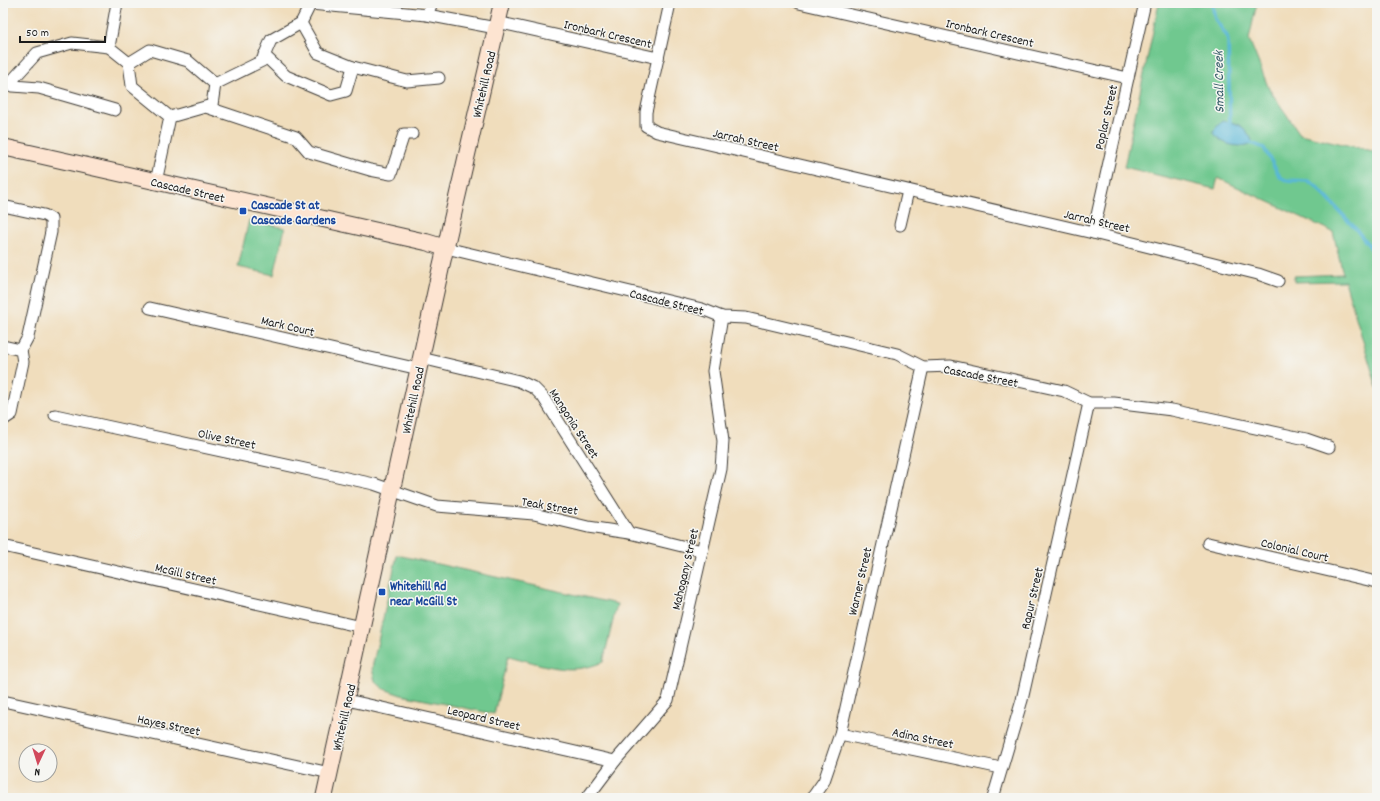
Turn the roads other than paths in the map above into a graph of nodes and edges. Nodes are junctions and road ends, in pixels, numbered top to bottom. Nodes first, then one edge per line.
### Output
1 (117, 3) edge
2 (311, 3) edge
3 (432, 3) edge
4 (502, 3) edge
5 (670, 3) edge
6 (799, 3) edge
7 (1144, 7) dead end
8 (427, 15) junction
9 (301, 23) junction
10 (497, 25) junction
11 (109, 47) junction
12 (264, 55) junction
13 (658, 58) junction
14 (129, 63) junction
15 (353, 67) junction
16 (439, 78) dead end
17 (1128, 78) junction
18 (5, 84) edge
19 (215, 84) junction
20 (206, 107) junction
21 (115, 110) dead end
22 (170, 117) junction
23 (412, 134) dead end
24 (3, 147) edge
25 (156, 182) junction
26 (908, 191) junction
27 (3, 206) edge
28 (900, 224) dead end
29 (1093, 233) junction
30 (446, 248) junction
31 (1278, 281) dead end
32 (150, 308) dead end
33 (722, 317) junction
34 (3, 346) edge
35 (21, 350) junction
36 (420, 364) junction
37 (923, 367) junction
38 (1089, 403) junction
39 (55, 415) dead end
40 (3, 420) edge
41 (1329, 447) dead end
42 (393, 491) junction
43 (629, 533) junction
44 (1208, 543) dead end
45 (3, 546) edge
46 (702, 552) junction
47 (1377, 582) edge
48 (362, 627) junction
49 (347, 700) junction
50 (3, 701) edge
51 (840, 734) junction
52 (615, 761) junction
53 (1001, 768) junction
54 (330, 773) junction
55 (324, 798) edge
56 (587, 798) edge
57 (812, 798) edge
58 (993, 798) edge

1 - 11 street
2 - 8 street, Ironbark Crescent
2 - 9 street
3 - 8 street
4 - 10 street, Whitehill Road
5 - 13 street, Ironbark Crescent
6 - 17 street, Ironbark Crescent
7 - 17 street, Poplar Street
8 - 10 street, Ironbark Crescent
9 - 12 street
9 - 15 street
10 - 13 street, Ironbark Crescent
10 - 30 street, Whitehill Road
11 - 14 street
11 - 18 street
12 - 15 street
12 - 19 street
13 - 26 street, Jarrah Street
14 - 19 street
14 - 22 street
15 - 16 street
17 - 29 street, Poplar Street
18 - 21 street
19 - 20 street
20 - 22 street
20 - 23 street
22 - 25 street
24 - 25 street, Cascade Street
25 - 30 street, Cascade Street
26 - 28 street
26 - 29 street, Jarrah Street
27 - 35 street
29 - 31 street, Jarrah Street
30 - 33 street, Cascade Street
30 - 36 street, Whitehill Road
32 - 36 street, Mark Court
33 - 37 street, Cascade Street
33 - 46 street, Mahogany Street
34 - 35 street
35 - 40 street
36 - 42 street, Whitehill Road
36 - 43 street, Mangonia Street
37 - 38 street, Cascade Street
37 - 51 street, Warner Street
38 - 41 street, Cascade Street
38 - 53 street, Rapur Street
39 - 42 street, Olive Street
42 - 43 street, Teak Street
42 - 48 street, Whitehill Road
43 - 46 street, Teak Street
44 - 47 street, Colonial Court
45 - 48 street, McGill Street
46 - 52 street, Mahogany Street
48 - 49 street, Whitehill Road
49 - 52 street, Leopard Street
49 - 54 street, Whitehill Road
50 - 54 street, Hayes Street
51 - 53 street, Adina Street
51 - 57 street, Warner Street
52 - 56 street, Mahogany Street
53 - 58 street, Rapur Street
54 - 55 street, Whitehill Road

